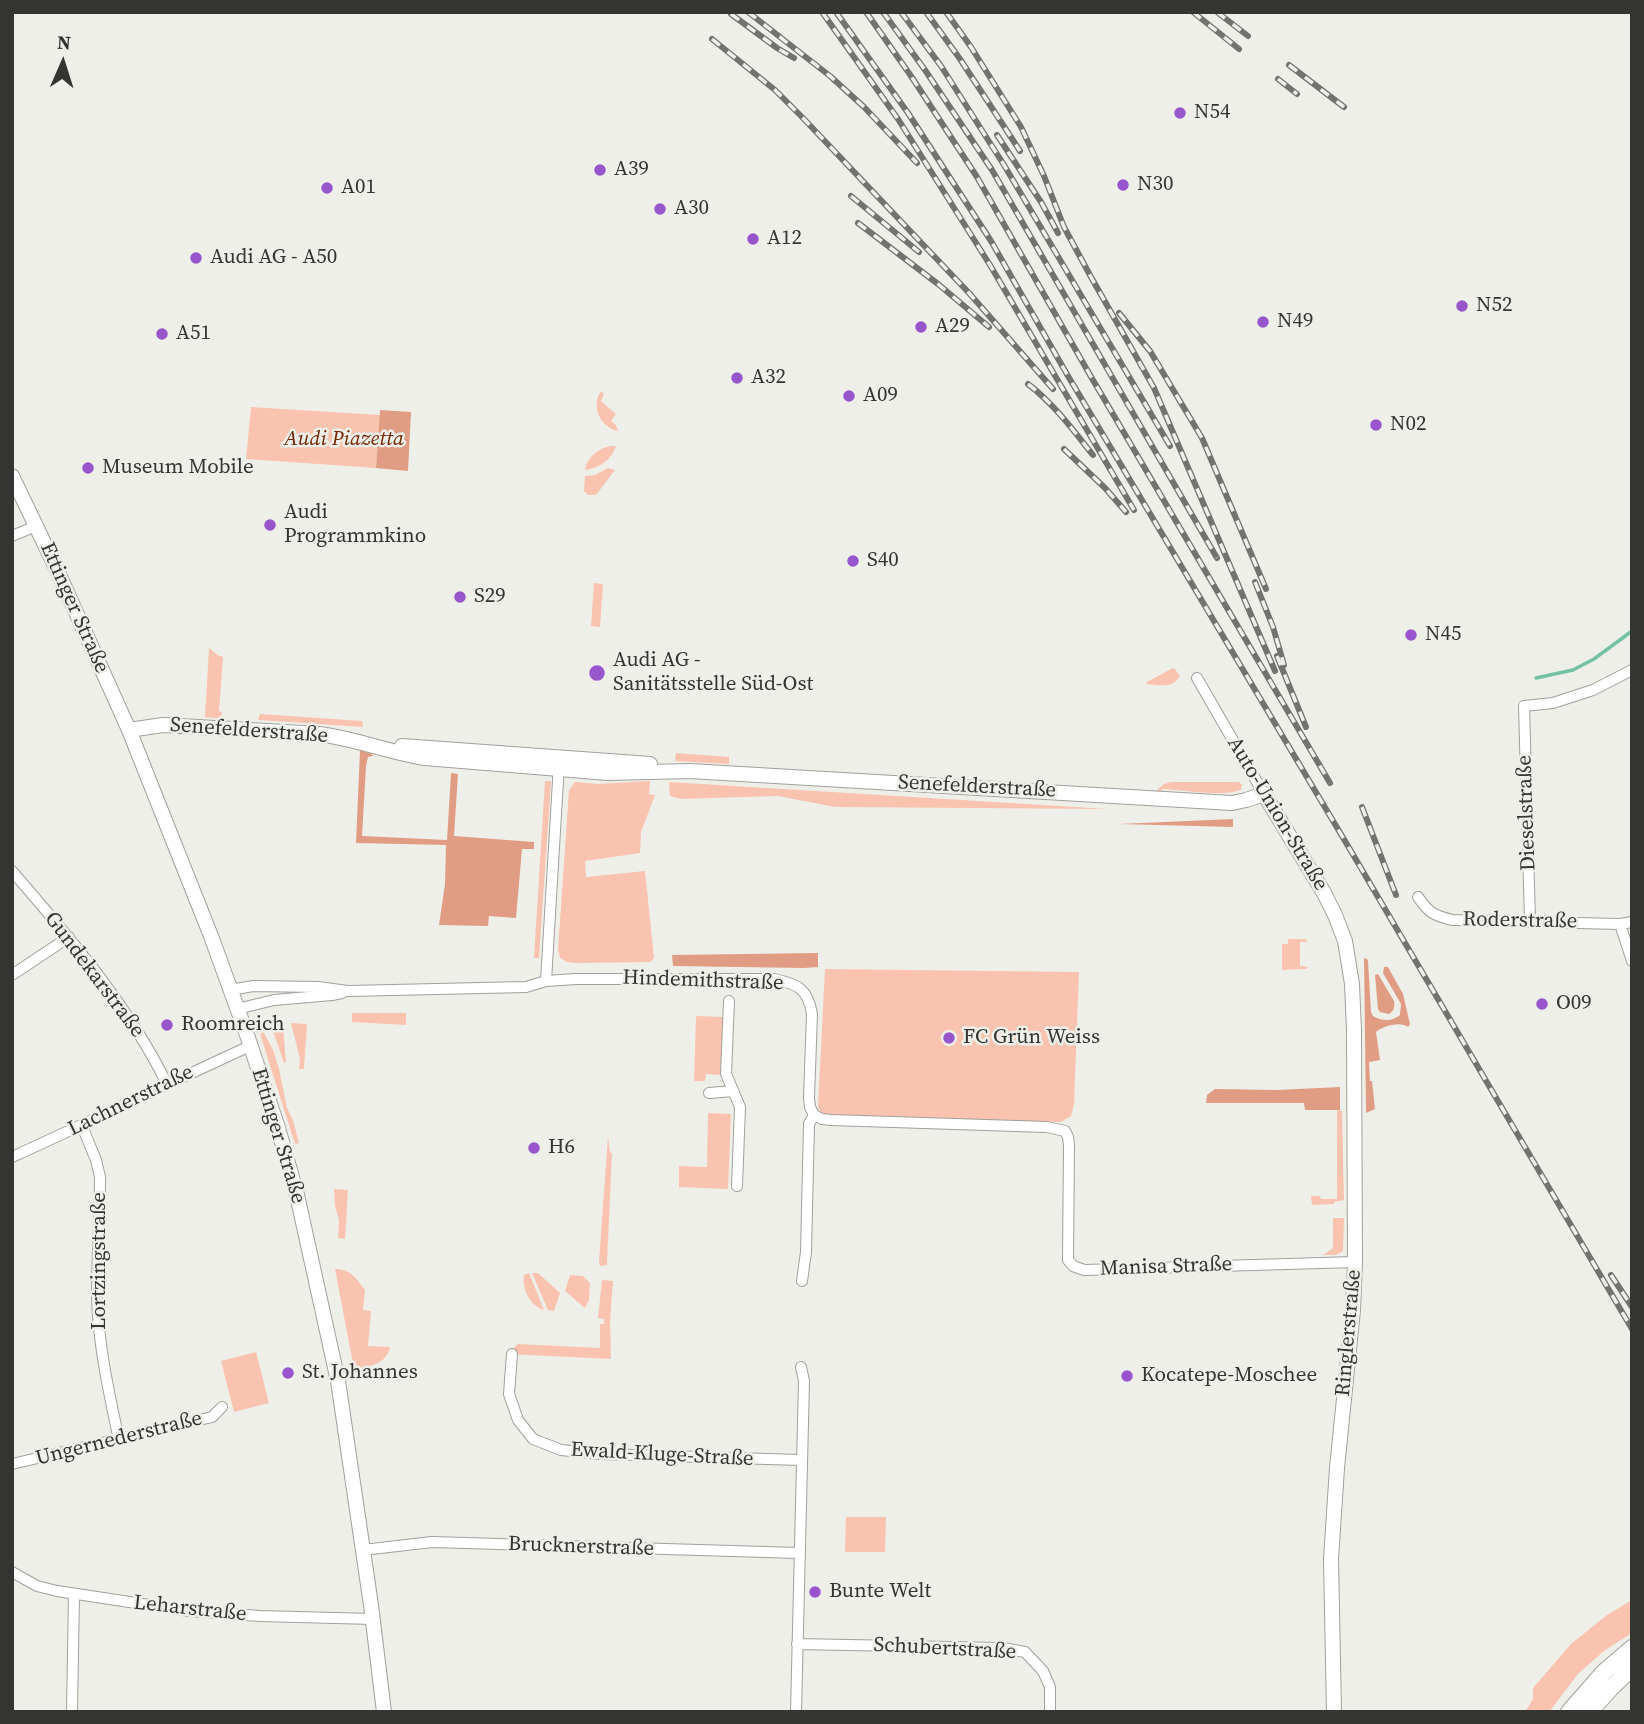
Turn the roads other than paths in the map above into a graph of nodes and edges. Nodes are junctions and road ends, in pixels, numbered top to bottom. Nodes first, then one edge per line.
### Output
1 (12, 476) edge
2 (36, 526) junction
3 (12, 536) edge
4 (1632, 670) edge
5 (1197, 678) dead end
6 (129, 730) junction
7 (559, 764) junction
8 (1264, 794) junction
9 (12, 871) edge
10 (1418, 897) dead end
11 (1530, 921) junction
12 (1626, 923) edge
13 (69, 937) junction
14 (1348, 954) joint
15 (1632, 961) edge
16 (12, 975) edge
17 (546, 981) junction
18 (230, 990) junction
19 (348, 991) junction
20 (729, 1001) dead end
21 (237, 1009) junction
22 (250, 1046) junction
23 (167, 1084) junction
24 (733, 1091) junction
25 (709, 1093) dead end
26 (814, 1115) junction
27 (82, 1126) junction
28 (12, 1157) edge
29 (737, 1186) dead end
30 (1356, 1262) junction
31 (802, 1281) dead end
32 (512, 1354) dead end
33 (801, 1367) dead end
34 (222, 1407) dead end
35 (119, 1440) junction
36 (801, 1461) junction
37 (12, 1465) edge
38 (363, 1550) junction
39 (799, 1553) junction
40 (12, 1572) edge
41 (74, 1594) junction
42 (373, 1619) junction
43 (797, 1644) junction
44 (1632, 1648) edge
45 (1632, 1668) edge
46 (72, 1712) edge
47 (384, 1712) edge
48 (796, 1712) edge
49 (1050, 1712) edge
50 (1334, 1712) edge
51 (1569, 1712) edge
52 (1590, 1712) edge

1 - 2 street, Ettinger Straße
2 - 3 street
2 - 6 street, Ettinger Straße
4 - 11 street, Dieselstraße
5 - 8 street, Auto-Union-Straße
6 - 7 street, Senefelderstraße
6 - 18 street, Ettinger Straße
7 - 8 street, Senefelderstraße
7 - 17 street
8 - 14 street, Auto-Union-Straße
9 - 13 street, Gundekarstraße
10 - 11 street, Roderstraße
11 - 12 street, Roderstraße
12 - 15 street
13 - 16 street
13 - 23 street, Gundekarstraße
14 - 30 street, Ringlerstraße
17 - 19 street, Hindemithstraße
17 - 26 street, Hindemithstraße
18 - 19 street, Hindemithstraße
18 - 21 street, Ettinger Straße
19 - 21 street, Hindemithstraße
20 - 24 street
21 - 22 street, Ettinger Straße
22 - 23 street, Lachnerstraße
22 - 38 street, Ettinger Straße
23 - 27 street, Lachnerstraße
24 - 25 street
24 - 29 street
26 - 30 street, Manisa Straße
26 - 31 street, Hindemithstraße
27 - 28 street, Lachnerstraße
27 - 35 street, Lortzingstraße
30 - 50 street, Ringlerstraße
32 - 36 street, Ewald-Kluge-Straße
33 - 36 street
34 - 35 street, Ungernederstraße
35 - 37 street, Ungernederstraße
36 - 39 street
38 - 39 street, Brucknerstraße
38 - 42 street, Ettinger Straße
39 - 43 street
40 - 41 street, Leharstraße
41 - 42 street, Leharstraße
41 - 46 street
42 - 47 street, Ettinger Straße
43 - 48 street
43 - 49 street, Schubertstraße
44 - 51 main road
45 - 52 main road

